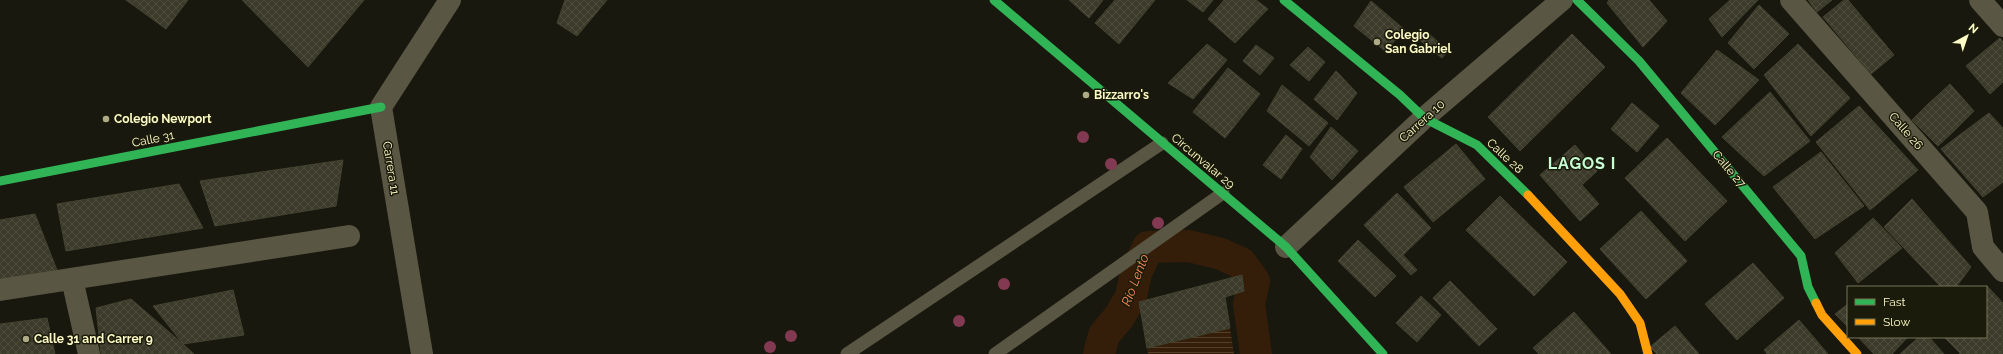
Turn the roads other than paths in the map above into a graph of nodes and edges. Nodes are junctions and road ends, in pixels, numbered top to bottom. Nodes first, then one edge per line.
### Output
1 (450, 0) edge
2 (994, 0) edge
3 (1284, 0) edge
4 (1577, 0) edge
5 (1792, 0) edge
6 (1980, 0) edge
7 (1550, 3) edge
8 (2003, 26) edge
9 (381, 107) junction
10 (1424, 118) junction
11 (1162, 142) junction
12 (0, 181) edge
13 (1223, 193) junction
14 (349, 236) dead end
15 (1286, 247) junction
16 (2003, 271) edge
17 (72, 279) junction
18 (0, 290) edge
19 (89, 354) edge
20 (422, 354) edge
21 (847, 354) edge
22 (995, 354) edge
23 (1383, 354) edge
24 (1648, 354) edge
25 (1857, 354) edge

1 - 9 street
2 - 11 street, Circunvalar 29
3 - 10 street, Calle 28
4 - 25 street, Calle 27
5 - 16 street, Calle 26
6 - 8 street
7 - 10 street, Carrera 10
9 - 12 street, Calle 31
9 - 20 street, Carrera 11
10 - 15 street, Carrera 10
10 - 24 street, Calle 28
11 - 13 street, Circunvalar 29
11 - 21 lane
13 - 15 street, Circunvalar 29
13 - 22 lane
14 - 17 street
15 - 23 street, Circunvalar 29
17 - 18 street
17 - 19 street

